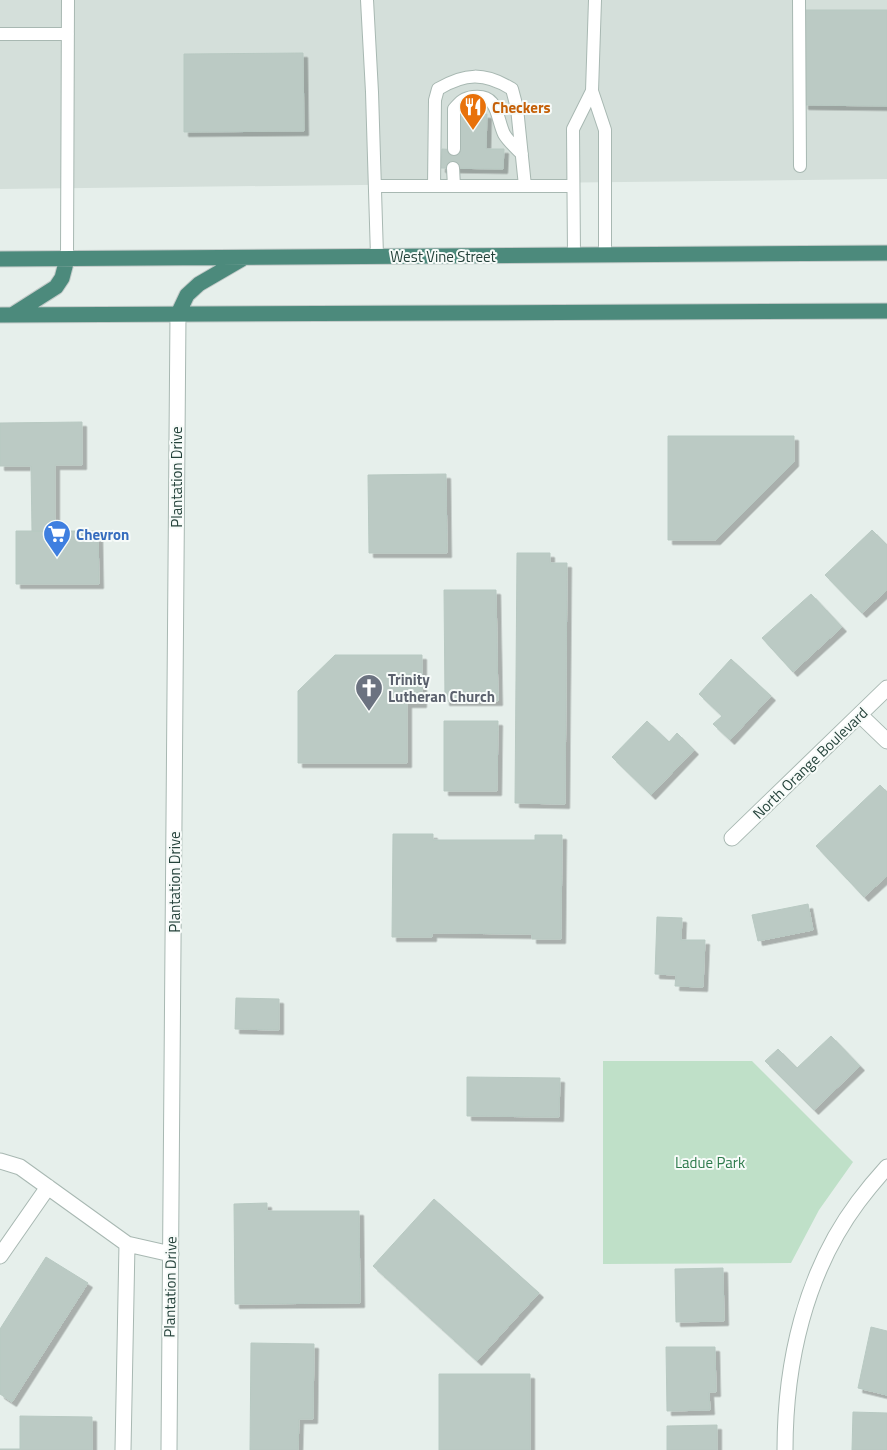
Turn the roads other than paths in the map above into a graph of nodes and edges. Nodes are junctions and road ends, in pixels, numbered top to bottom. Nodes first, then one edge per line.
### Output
1 (68, 0) edge
2 (367, 0) edge
3 (595, 0) edge
4 (799, 0) edge
5 (0, 34) edge
6 (68, 34) junction
7 (592, 91) junction
8 (454, 149) dead end
9 (522, 154) junction
10 (800, 166) dead end
11 (454, 168) dead end
12 (376, 186) junction
13 (434, 186) junction
14 (454, 186) junction
15 (525, 186) junction
16 (573, 186) junction
17 (887, 253) edge
18 (574, 255) junction
19 (605, 255) junction
20 (377, 256) junction
21 (244, 258) junction
22 (0, 259) edge
23 (67, 259) junction
24 (887, 311) edge
25 (178, 314) junction
26 (6, 315) edge
27 (887, 688) edge
28 (860, 715) junction
29 (887, 741) edge
30 (732, 838) dead end
31 (0, 1161) edge
32 (887, 1167) edge
33 (48, 1187) junction
34 (127, 1244) junction
35 (171, 1254) junction
36 (0, 1256) edge
37 (123, 1450) edge
38 (169, 1450) edge
39 (785, 1450) edge

1 - 6 lane
2 - 12 lane
3 - 7 lane
4 - 10 lane
5 - 6 lane
6 - 23 lane
7 - 16 lane
7 - 19 lane
8 - 9 lane
9 - 13 lane
9 - 15 lane
11 - 14 lane
12 - 13 lane
12 - 20 lane
13 - 14 lane
14 - 15 lane
15 - 16 lane
16 - 18 lane
17 - 19 highway, West Vine Street
18 - 19 highway, West Vine Street
18 - 20 highway, West Vine Street
20 - 21 highway, West Vine Street
21 - 23 highway, West Vine Street
21 - 25 highway
22 - 23 highway, West Vine Street
23 - 26 highway
24 - 25 highway
25 - 26 highway
25 - 35 street, Plantation Drive
27 - 28 street, North Orange Boulevard
28 - 29 street
28 - 30 street, North Orange Boulevard
31 - 33 street
32 - 39 street
33 - 34 street
33 - 36 street
34 - 35 street
34 - 37 street
35 - 38 street, Plantation Drive

